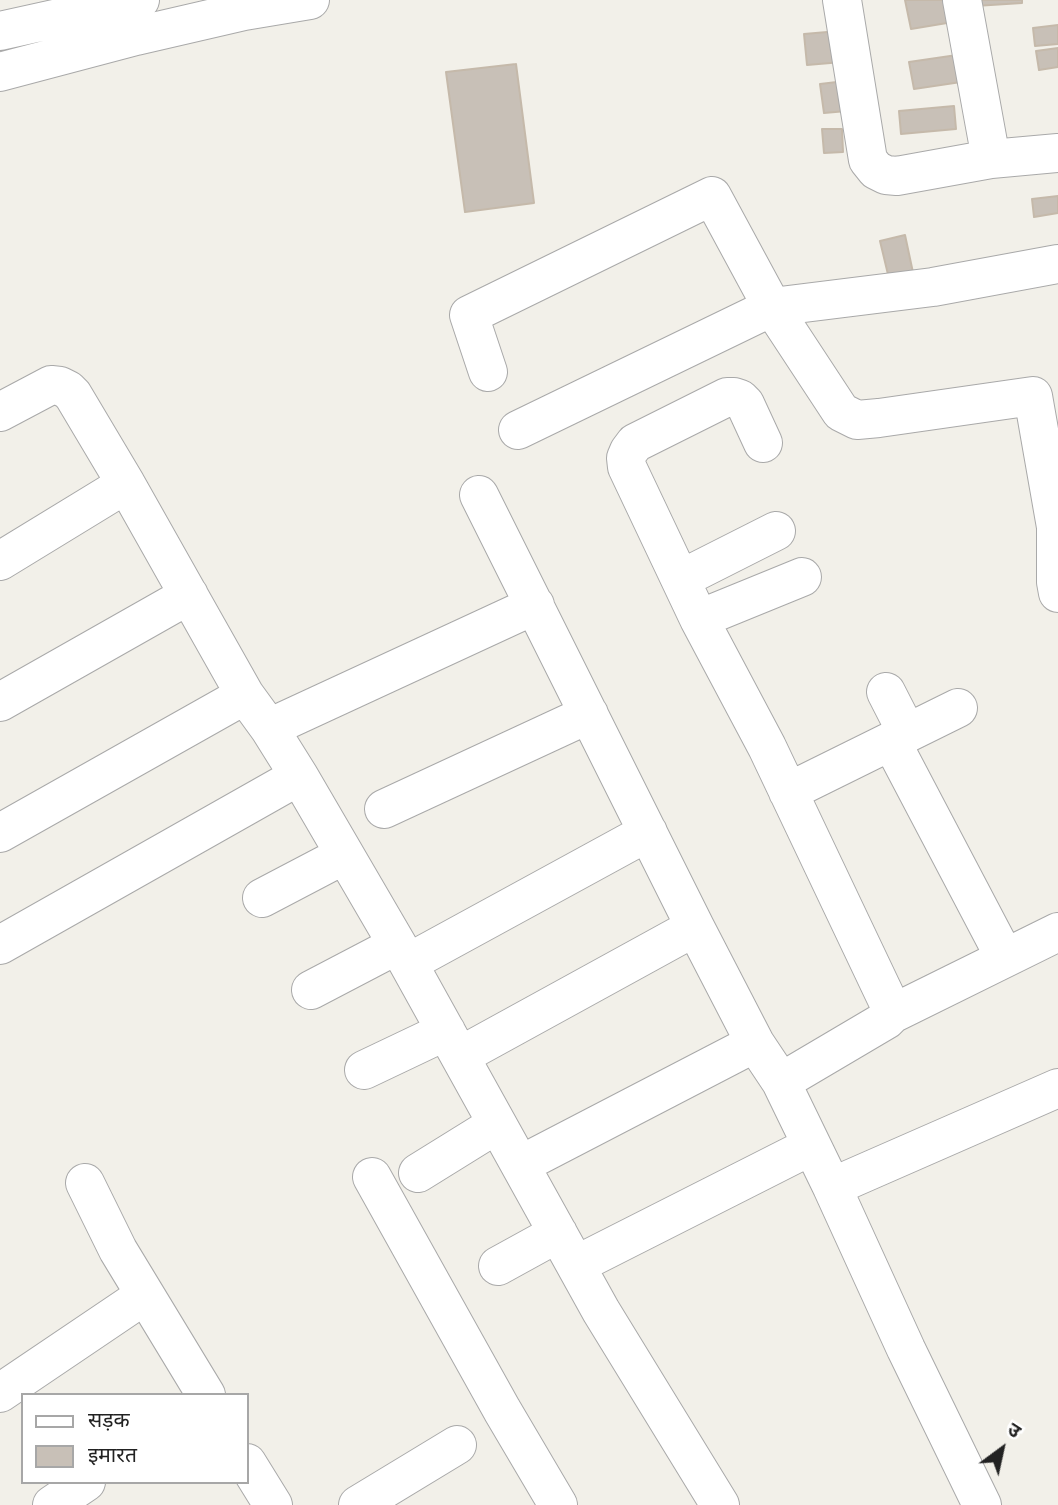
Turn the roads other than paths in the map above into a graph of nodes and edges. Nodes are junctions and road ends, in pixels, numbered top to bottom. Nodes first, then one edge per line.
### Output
1 (140, 0) edge
2 (842, 0) edge
3 (962, 0) edge
4 (289, 2) edge
5 (0, 32) edge
6 (0, 72) edge
7 (1058, 153) edge
8 (991, 159) junction
9 (1058, 264) edge
10 (772, 307) junction
11 (488, 372) dead end
12 (1045, 393) edge
13 (0, 412) edge
14 (519, 430) dead end
15 (763, 443) dead end
16 (126, 484) junction
17 (479, 495) dead end
18 (1057, 527) edge
19 (776, 531) dead end
20 (0, 561) edge
21 (802, 577) dead end
22 (681, 579) junction
23 (1058, 593) edge
24 (189, 595) junction
25 (535, 605) junction
26 (699, 619) junction
27 (886, 692) dead end
28 (245, 695) junction
29 (0, 702) edge
30 (958, 708) dead end
31 (589, 714) junction
32 (269, 728) junction
33 (899, 737) junction
34 (299, 775) junction
35 (788, 792) junction
36 (384, 809) dead end
37 (648, 832) junction
38 (0, 833) edge
39 (344, 855) junction
40 (262, 898) dead end
41 (695, 928) junction
42 (1058, 932) edge
43 (0, 945) edge
44 (403, 954) junction
45 (1005, 958) junction
46 (311, 990) dead end
47 (892, 1014) junction
48 (453, 1043) junction
49 (755, 1043) junction
50 (363, 1070) dead end
51 (781, 1082) junction
52 (1058, 1088) edge
53 (497, 1124) junction
54 (811, 1146) junction
55 (520, 1165) junction
56 (418, 1173) dead end
57 (372, 1177) dead end
58 (85, 1183) dead end
59 (832, 1187) junction
60 (567, 1249) junction
61 (498, 1266) dead end
62 (145, 1296) junction
63 (205, 1393) edge
64 (0, 1394) edge
65 (457, 1445) dead end
66 (83, 1484) edge
67 (52, 1505) edge
68 (358, 1505) edge
69 (558, 1505) edge
70 (720, 1505) edge
71 (982, 1505) edge

1 - 5 street
2 - 8 street
3 - 8 street
4 - 6 street
7 - 8 street
9 - 10 street
10 - 11 street
10 - 12 street
10 - 14 street
12 - 18 street
13 - 16 street
15 - 22 street
16 - 20 street
16 - 24 street
17 - 25 street
18 - 23 street
19 - 22 street
21 - 26 street
22 - 26 street
24 - 28 street
24 - 29 street
25 - 31 street
25 - 32 street
26 - 35 street
27 - 33 street
28 - 32 street
28 - 38 street
30 - 33 street
31 - 36 street
31 - 37 street
32 - 34 street
33 - 35 street
33 - 45 street
34 - 39 street
34 - 43 street
35 - 47 street
37 - 41 street
37 - 44 street
39 - 40 street
39 - 44 street
41 - 48 street
41 - 49 street
42 - 45 street
44 - 46 street
44 - 48 street
45 - 47 street
47 - 51 street
48 - 50 street
48 - 53 street
49 - 51 street
49 - 55 street
51 - 54 street
52 - 59 street
53 - 55 street
53 - 56 street
54 - 59 street
54 - 60 street
55 - 60 street
57 - 69 street
58 - 62 street
59 - 71 street
60 - 61 street
60 - 70 street
62 - 63 street
62 - 64 street
65 - 68 street
66 - 67 street

